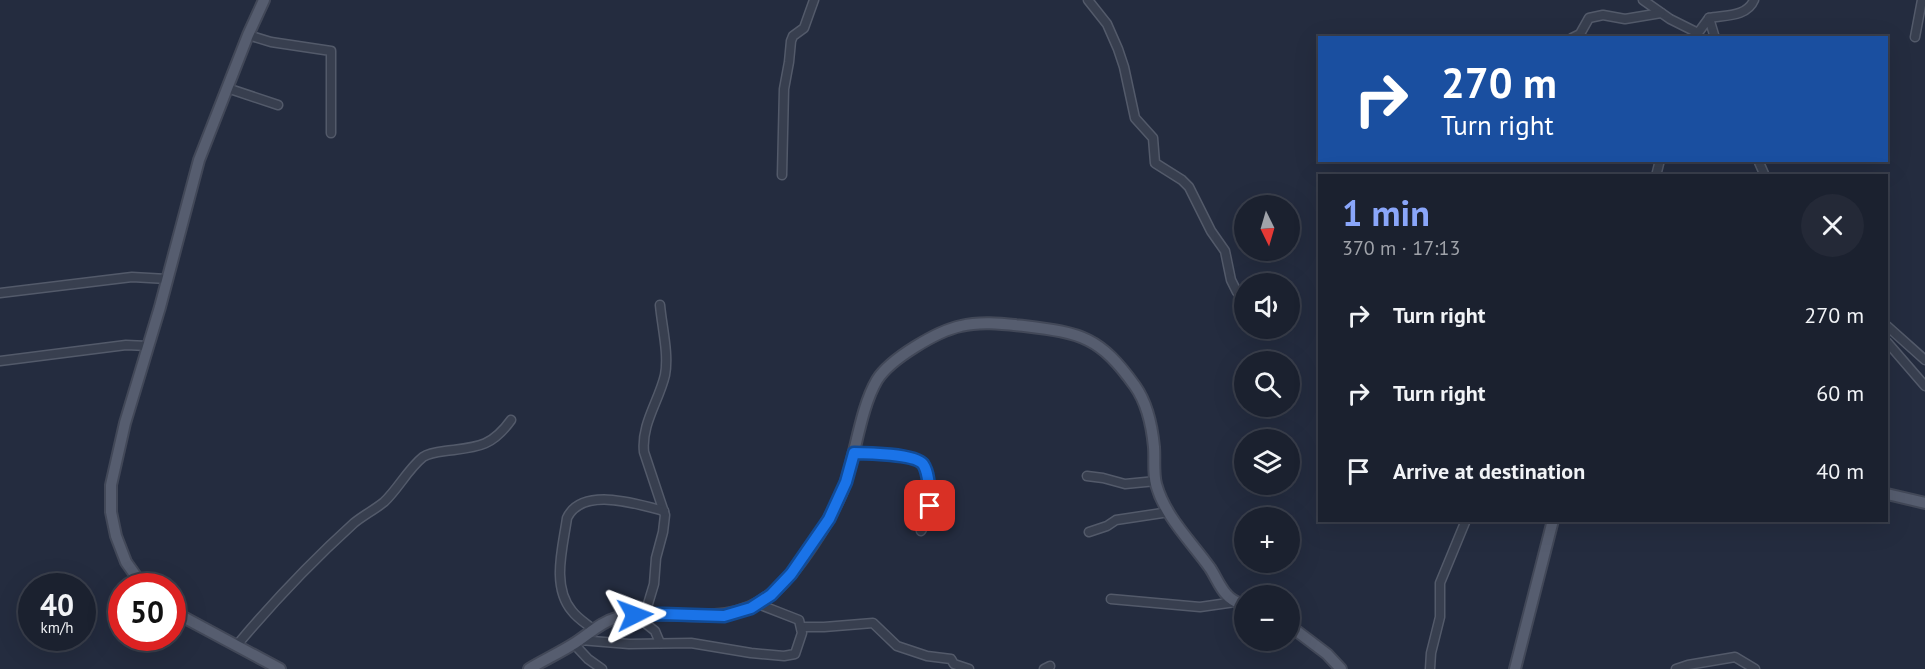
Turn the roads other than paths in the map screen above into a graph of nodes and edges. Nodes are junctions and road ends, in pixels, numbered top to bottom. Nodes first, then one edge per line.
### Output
1 (264, 0) edge
2 (814, 0) edge
3 (1088, 0) edge
4 (1643, 0) edge
5 (1754, 0) edge
6 (1922, 0) edge
7 (1922, 9) edge
8 (1661, 13) junction
9 (1709, 18) junction
10 (248, 35) junction
11 (1697, 35) edge
12 (1576, 36) edge
13 (1714, 36) edge
14 (1915, 37) dead end
15 (227, 88) junction
16 (278, 105) dead end
17 (331, 133) dead end
18 (782, 175) dead end
19 (167, 279) junction
20 (1234, 286) edge
21 (0, 293) edge
22 (660, 305) dead end
23 (1888, 327) edge
24 (1888, 343) edge
25 (148, 346) junction
26 (0, 360) edge
27 (1925, 360) edge
28 (1925, 386) edge
29 (511, 420) dead end
30 (854, 453) junction
31 (1087, 476) dead end
32 (1156, 480) junction
33 (1888, 494) edge
34 (1925, 503) edge
35 (664, 511) junction
36 (1169, 512) junction
37 (1465, 522) edge
38 (1552, 522) edge
39 (921, 531) dead end
40 (1089, 532) dead end
41 (134, 573) edge
42 (1111, 599) dead end
43 (1234, 600) edge
44 (758, 604) junction
45 (1234, 604) edge
46 (640, 615) junction
47 (186, 618) edge
48 (802, 627) junction
49 (594, 630) junction
50 (1300, 634) edge
51 (577, 642) junction
52 (660, 643) junction
53 (237, 645) junction
54 (265, 665) edge
55 (280, 669) edge
56 (529, 669) edge
57 (602, 669) edge
58 (969, 669) edge
59 (1341, 669) edge
60 (1430, 669) edge
61 (1515, 669) edge
62 (1676, 669) edge
63 (1755, 669) edge

1 - 10 main road
2 - 18 street
3 - 20 street
4 - 8 street
5 - 9 street
6 - 7 street
7 - 14 street
8 - 11 street
8 - 12 street
9 - 11 street
9 - 13 street
10 - 15 main road
10 - 17 street
15 - 16 street
15 - 19 main road
19 - 21 street
19 - 25 main road
22 - 35 street
23 - 27 street
24 - 28 street
25 - 26 street
25 - 41 main road
29 - 53 street
30 - 32 main road
30 - 39 street
30 - 44 main road
31 - 32 street
32 - 36 main road
33 - 34 main road
35 - 46 street
35 - 49 street
36 - 40 street
36 - 43 main road
37 - 60 street
38 - 61 main road
42 - 45 street
44 - 46 main road
44 - 48 street
46 - 49 main road
46 - 52 street
47 - 53 main road
48 - 52 street
48 - 58 street
49 - 51 main road
50 - 59 main road
51 - 52 street
51 - 56 main road
51 - 57 street
53 - 54 main road
54 - 55 main road
62 - 63 street

